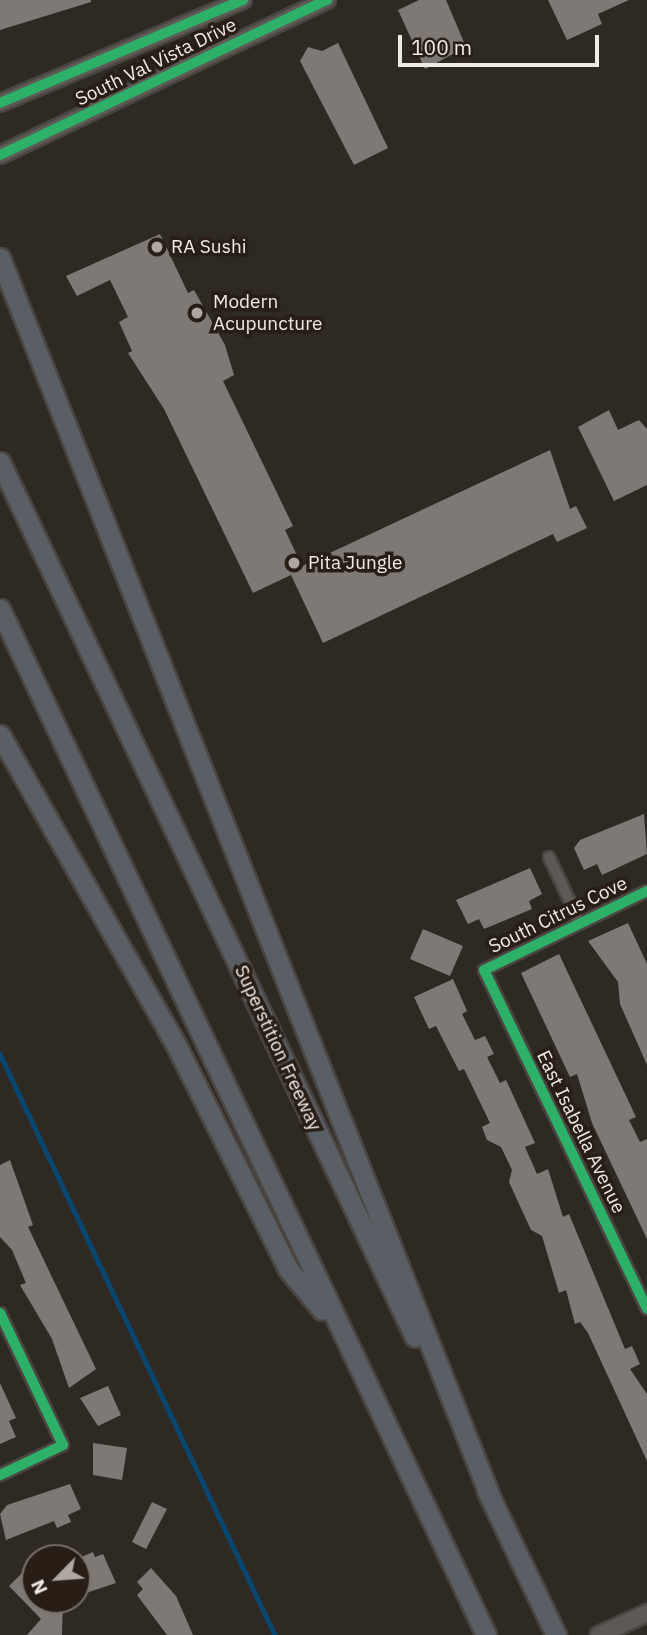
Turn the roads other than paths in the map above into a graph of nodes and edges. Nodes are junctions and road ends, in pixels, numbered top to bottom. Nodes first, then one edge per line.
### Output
1 (243, 0) edge
2 (327, 0) edge
3 (0, 103) edge
4 (0, 155) edge
5 (0, 258) edge
6 (0, 462) edge
7 (0, 609) edge
8 (0, 735) edge
9 (549, 856) dead end
10 (646, 893) edge
11 (580, 923) junction
12 (484, 970) joint
13 (647, 1309) edge
14 (0, 1313) edge
15 (338, 1328) junction
16 (0, 1475) edge
17 (492, 1501) junction
18 (647, 1614) edge
19 (604, 1633) edge
20 (486, 1635) edge
21 (556, 1635) edge

1 - 3 main road, South Val Vista Drive
2 - 4 main road, South Val Vista Drive
5 - 17 highway
6 - 17 highway, Superstition Freeway
7 - 15 highway
8 - 15 highway
9 - 11 street
10 - 11 street, South Citrus Cove
11 - 12 street, South Citrus Cove
12 - 13 street, East Isabella Avenue
14 - 16 street
15 - 20 highway
17 - 21 highway, Superstition Freeway
18 - 19 main road

